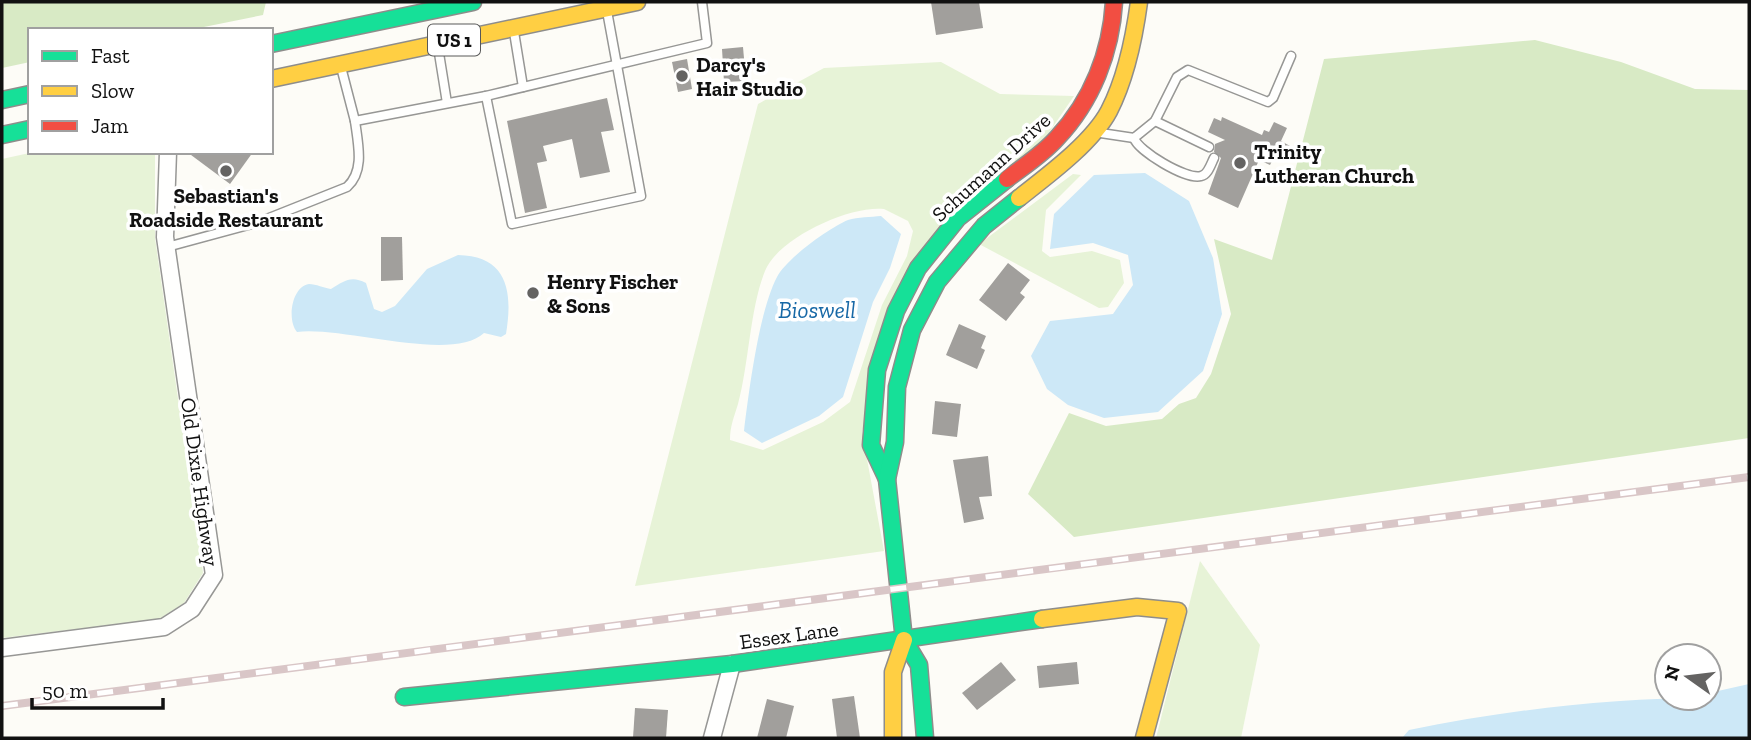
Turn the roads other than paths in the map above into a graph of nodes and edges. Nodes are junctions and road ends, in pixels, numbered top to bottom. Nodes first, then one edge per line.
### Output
1 (473, 2) edge
2 (637, 2) edge
3 (702, 2) edge
4 (1114, 2) edge
5 (1139, 2) edge
6 (607, 8) junction
7 (513, 28) junction
8 (273, 44) edge
9 (437, 44) junction
10 (1291, 56) dead end
11 (340, 64) junction
12 (616, 65) junction
13 (273, 79) edge
14 (523, 88) junction
15 (28, 94) edge
16 (486, 96) junction
17 (2, 100) edge
18 (447, 103) junction
19 (355, 121) junction
20 (1155, 121) junction
21 (1067, 126) junction
22 (28, 129) edge
23 (1093, 132) junction
24 (2, 135) edge
25 (1133, 138) junction
26 (1209, 147) dead end
27 (168, 154) edge
28 (1214, 158) dead end
29 (167, 247) junction
30 (887, 479) junction
31 (904, 639) junction
32 (2, 648) edge
33 (732, 664) junction
34 (404, 697) dead end
35 (712, 738) edge
36 (893, 738) edge
37 (925, 738) edge
38 (1144, 738) edge

1 - 8 street, US 1
2 - 6 street, US 1
3 - 12 lane
4 - 21 street, Schumann Drive
5 - 23 street, Schumann Drive
6 - 7 street, US 1
6 - 12 lane
7 - 9 street, US 1
7 - 14 lane
9 - 11 street, US 1
9 - 18 lane
10 - 20 lane
11 - 13 street, US 1
11 - 19 lane
12 - 14 lane
12 - 16 lane
14 - 16 lane
15 - 17 street
16 - 18 lane
18 - 19 lane
19 - 29 lane
20 - 25 lane
20 - 26 lane
21 - 23 lane
21 - 30 street, Schumann Drive
22 - 24 street
23 - 25 lane
23 - 30 street, Schumann Drive
25 - 28 lane
27 - 29 street, Old Dixie Highway
29 - 32 street, Old Dixie Highway
30 - 31 street, Schumann Drive
31 - 33 street, Essex Lane
31 - 36 street, Schumann Drive
31 - 37 street, Schumann Drive
31 - 38 street, Essex Lane
33 - 34 street, Essex Lane
33 - 35 street

